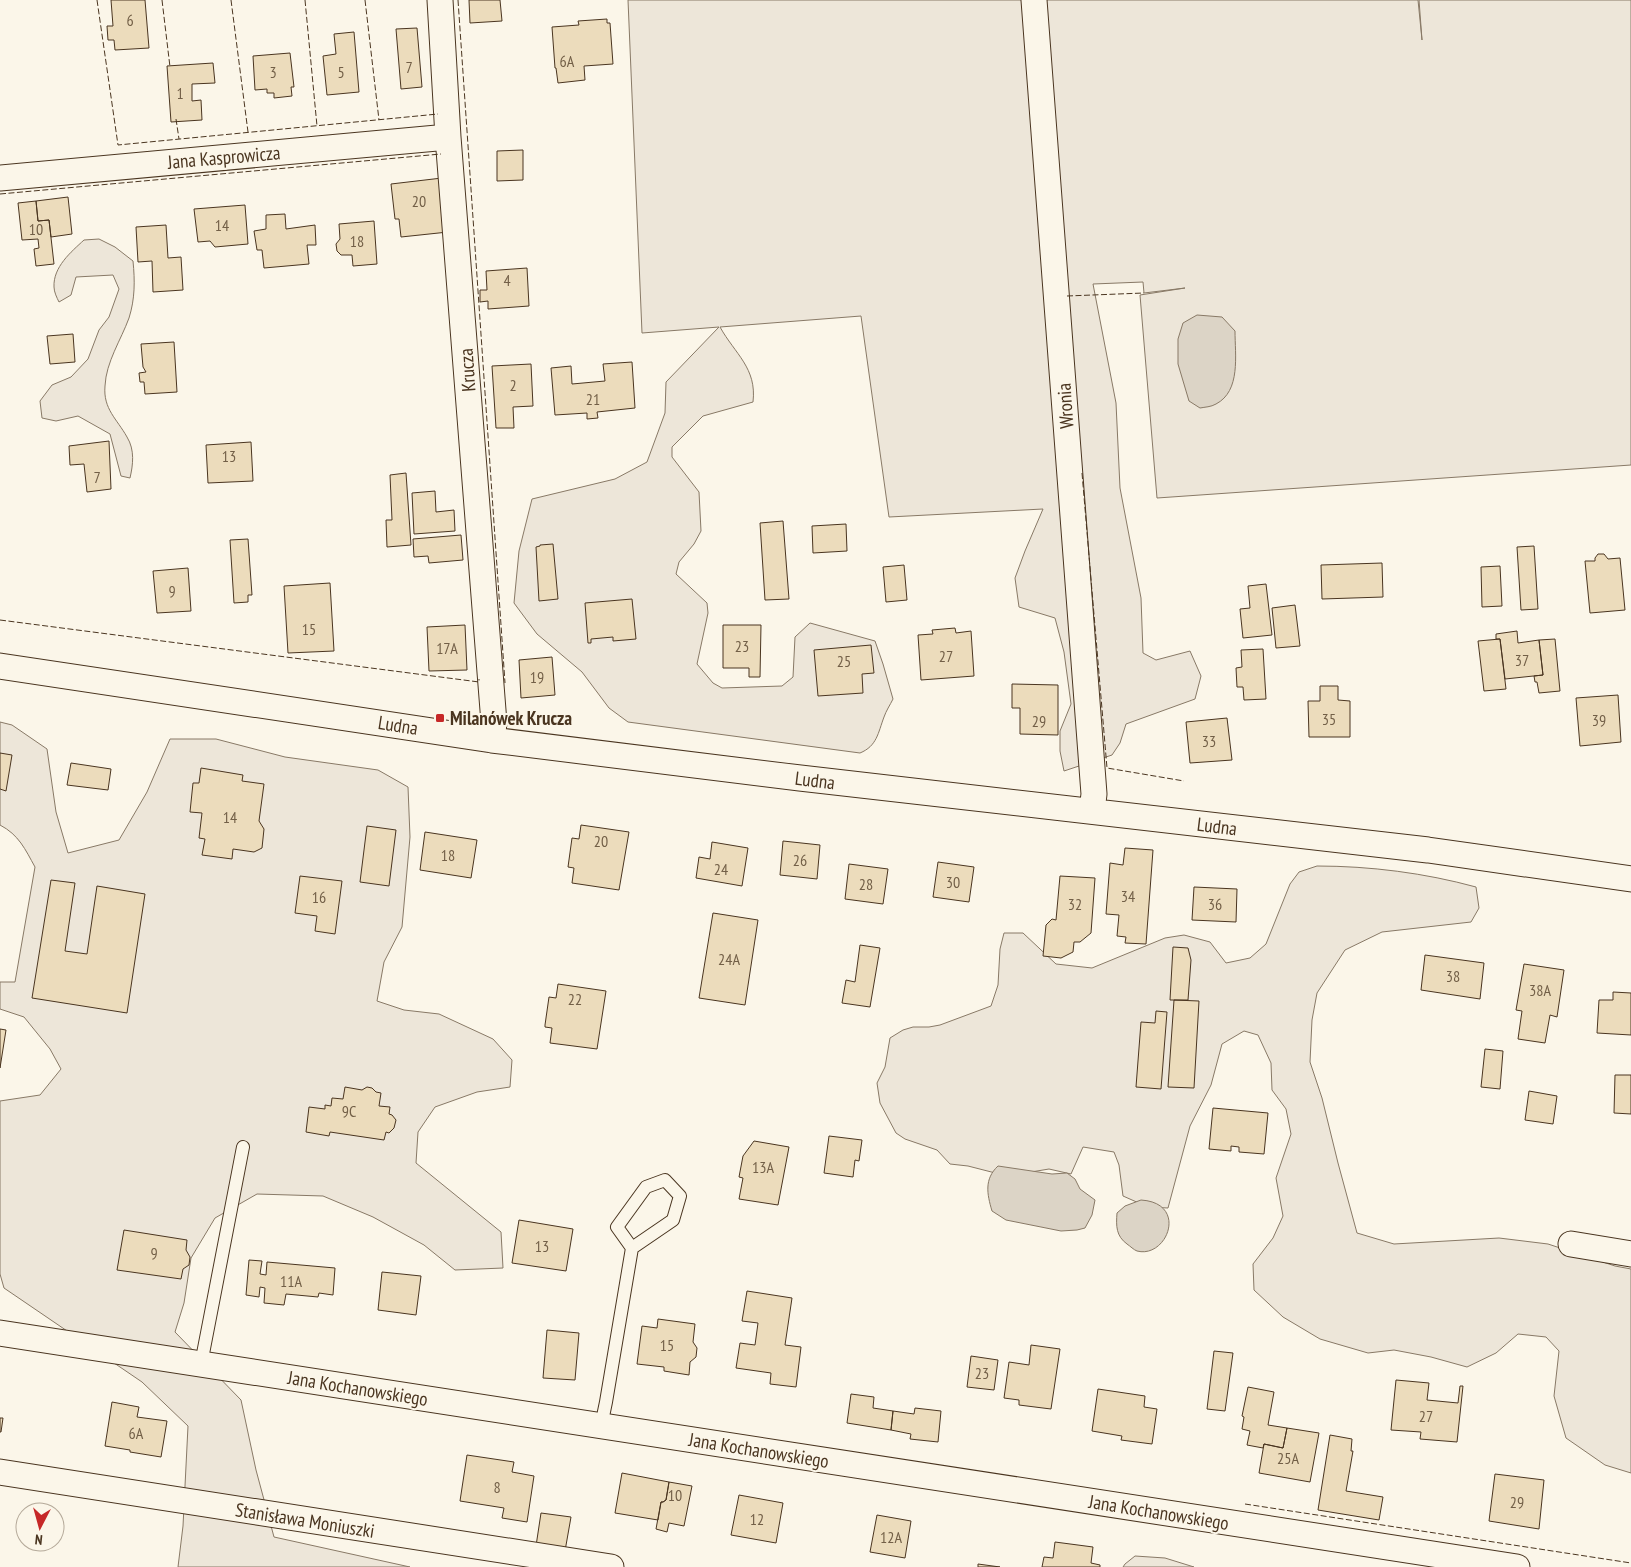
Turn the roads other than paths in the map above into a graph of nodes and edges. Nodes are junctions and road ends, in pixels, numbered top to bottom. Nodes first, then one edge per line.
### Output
1 (440, 0) edge
2 (1034, 0) edge
3 (448, 137) junction
4 (0, 178) edge
5 (0, 666) edge
6 (492, 740) junction
7 (1092, 811) junction
8 (1631, 879) edge
9 (243, 1147) dead end
10 (1571, 1244) dead end
11 (632, 1248) junction
12 (1631, 1254) edge
13 (0, 1333) edge
14 (201, 1364) junction
15 (600, 1426) junction
16 (0, 1472) edge
17 (611, 1567) edge
18 (1517, 1567) edge

1 - 3 street, Krucza
2 - 7 street, Wronia
3 - 4 street, Jana Kasprowicza
3 - 6 street, Krucza
5 - 6 street, Ludna
6 - 7 street, Ludna
7 - 8 street, Ludna
9 - 14 lane
10 - 12 street
11 - 11 lane
11 - 15 lane
13 - 14 street, Jana Kochanowskiego
14 - 15 street, Jana Kochanowskiego
15 - 18 street, Jana Kochanowskiego
16 - 17 street, Stanisława Moniuszki

